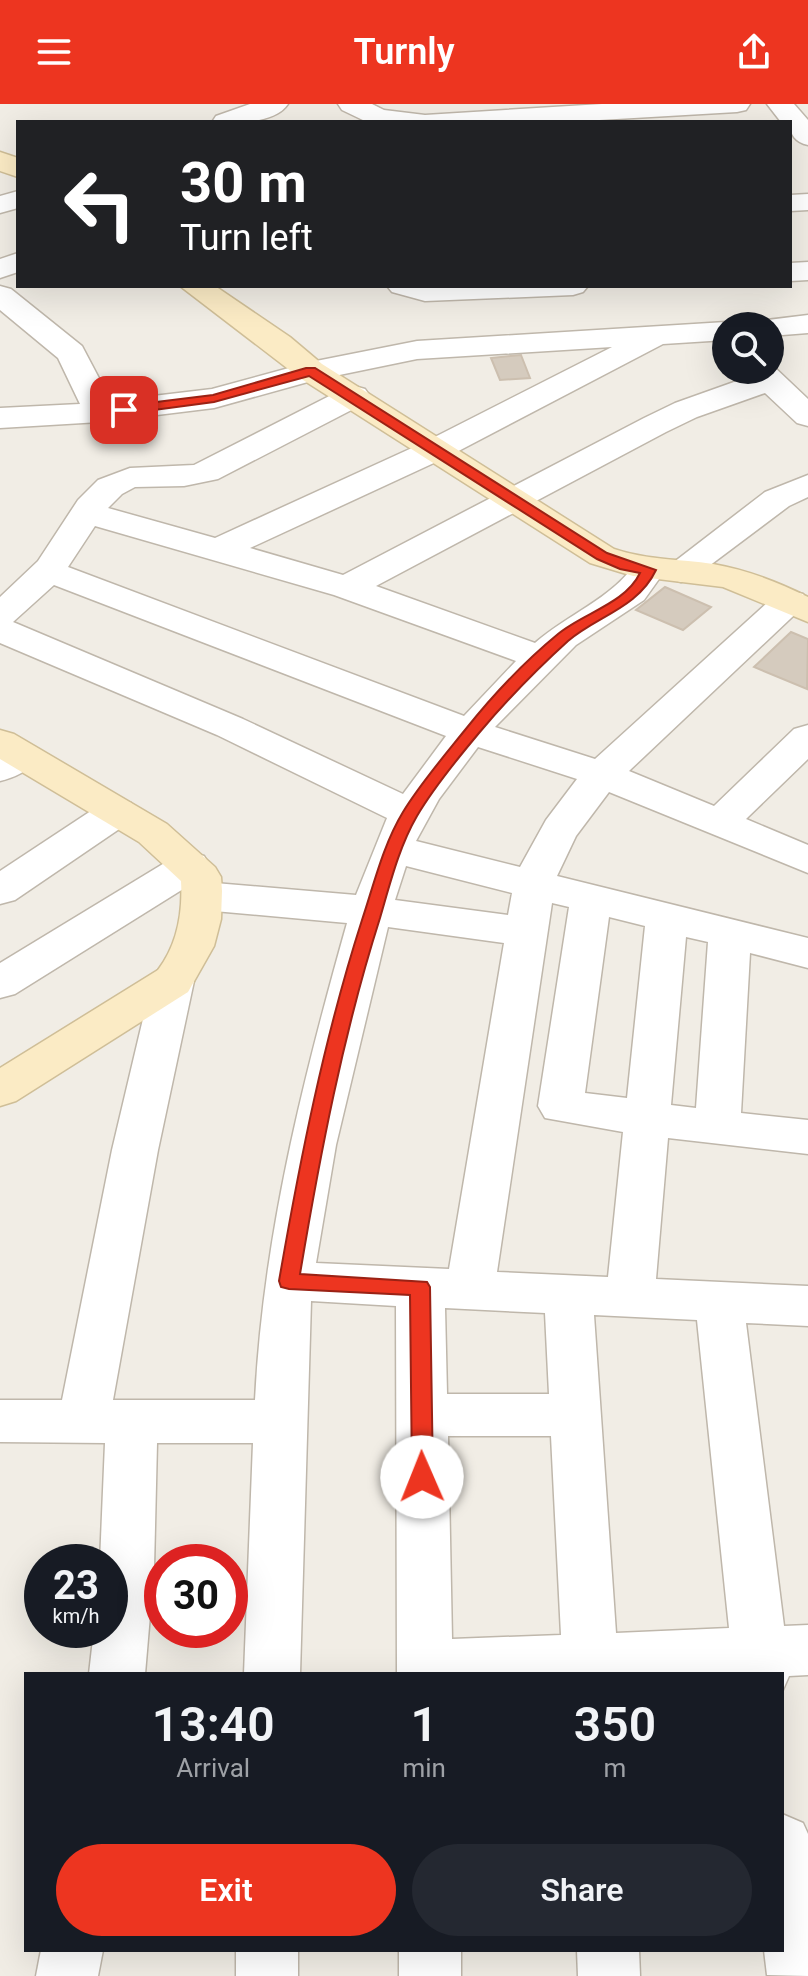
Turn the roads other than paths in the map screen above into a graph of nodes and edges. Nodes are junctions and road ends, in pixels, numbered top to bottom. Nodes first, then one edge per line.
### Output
1 (275, 104) edge
2 (351, 104) edge
3 (737, 104) edge
4 (780, 104) edge
5 (631, 112) edge
6 (244, 120) edge
7 (403, 120) edge
8 (470, 120) edge
9 (808, 137) edge
10 (198, 288) edge
11 (410, 288) edge
12 (478, 288) edge
13 (0, 295) edge
14 (808, 324) edge
15 (784, 326) edge
16 (663, 334) junction
17 (712, 334) edge
18 (492, 345) junction
19 (311, 371) junction
20 (745, 384) edge
21 (774, 384) edge
22 (354, 396) junction
23 (100, 412) junction
24 (808, 416) edge
25 (12, 418) edge
26 (0, 449) edge
27 (437, 449) junction
28 (808, 485) edge
29 (517, 499) junction
30 (88, 513) junction
31 (220, 549) junction
32 (665, 570) junction
33 (48, 571) junction
34 (347, 587) junction
35 (799, 607) edge
36 (0, 615) edge
37 (0, 630) edge
38 (541, 658) junction
39 (471, 732) junction
40 (808, 737) edge
41 (7, 756) edge
42 (602, 774) junction
43 (117, 812) junction
44 (719, 823) junction
45 (402, 831) junction
46 (808, 860) edge
47 (197, 881) junction
48 (534, 884) junction
49 (0, 890) edge
50 (591, 899) junction
51 (373, 911) junction
52 (667, 917) junction
53 (526, 932) junction
54 (730, 934) junction
55 (808, 953) edge
56 (173, 981) junction
57 (0, 983) edge
58 (0, 1089) edge
59 (647, 1118) junction
60 (717, 1128) junction
61 (808, 1137) edge
62 (289, 1281) junction
63 (445, 1288) junction
64 (568, 1294) junction
65 (630, 1297) junction
66 (719, 1301) junction
67 (808, 1306) edge
68 (421, 1415) junction
69 (575, 1415) junction
70 (0, 1421) edge
71 (108, 1422) junction
72 (280, 1422) junction
73 (777, 1659) edge
74 (591, 1667) edge
75 (425, 1670) edge
76 (117, 1672) edge
77 (272, 1672) edge
78 (784, 1860) edge
79 (72, 1952) edge
80 (267, 1952) edge
81 (430, 1952) edge
82 (608, 1952) edge
83 (798, 1975) edge
84 (67, 1976) edge
85 (267, 1976) edge
86 (430, 1976) edge
87 (609, 1976) edge

1 - 6 street
2 - 7 street
3 - 5 street
4 - 9 street
5 - 8 street
10 - 19 street
11 - 12 street
12 - 18 street
13 - 23 street
14 - 15 street
16 - 17 street
16 - 18 street
16 - 27 street
18 - 19 street
19 - 22 street
19 - 23 street
20 - 29 street
21 - 24 street
22 - 27 street
22 - 30 street
23 - 25 street
25 - 26 street
27 - 29 street
27 - 31 street
28 - 32 street
29 - 32 street
29 - 34 street
30 - 31 street
30 - 33 street
31 - 34 street
32 - 35 street
32 - 38 street
33 - 36 street
33 - 39 street
34 - 38 street
35 - 42 street
37 - 45 street
38 - 39 street
39 - 42 street
39 - 45 street
40 - 44 street
41 - 43 street
42 - 44 street
42 - 48 street
43 - 47 street
43 - 49 street
44 - 46 street
45 - 48 street
45 - 51 street
47 - 51 street
47 - 56 street
47 - 57 street
48 - 50 street
48 - 53 street
50 - 52 street
50 - 59 street
51 - 53 street
51 - 62 street
52 - 54 street
52 - 59 street
53 - 63 street
54 - 55 street
54 - 60 street
56 - 58 street
56 - 71 street
59 - 60 street
59 - 65 street
60 - 61 street
62 - 63 street
62 - 72 street
63 - 64 street
63 - 68 street
64 - 65 street
64 - 69 street
65 - 66 street
66 - 67 street
66 - 73 street
68 - 69 street
68 - 75 street
69 - 74 street
70 - 71 street
71 - 72 street
71 - 76 street
72 - 77 street
73 - 74 street
74 - 75 street
78 - 83 street
79 - 84 street
80 - 85 street
81 - 86 street
82 - 87 street

